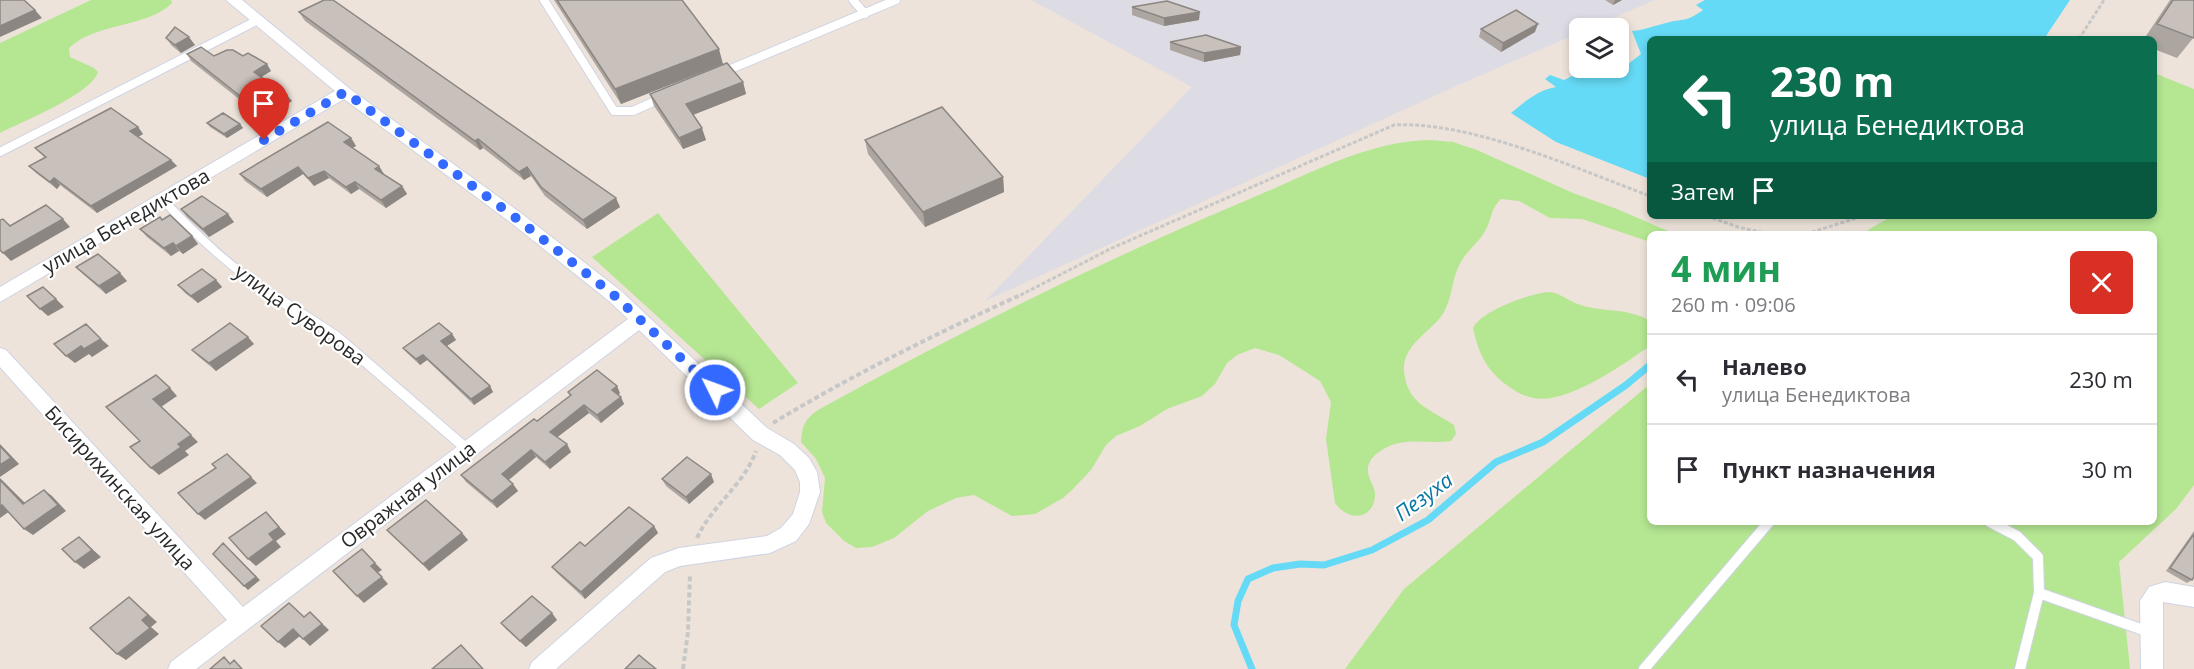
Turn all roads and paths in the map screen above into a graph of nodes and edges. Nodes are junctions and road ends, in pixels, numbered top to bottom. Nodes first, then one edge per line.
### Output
1 (233, 0) edge
2 (544, 0) edge
3 (853, 0) edge
4 (896, 0) edge
5 (2104, 0) edge
6 (865, 14) junction
7 (258, 20) junction
8 (2081, 36) edge
9 (714, 76) edge
10 (345, 92) junction
11 (670, 94) edge
12 (0, 152) edge
13 (1647, 195) edge
14 (163, 200) junction
15 (1715, 219) edge
16 (1854, 219) edge
17 (1756, 231) edge
18 (1816, 231) edge
19 (0, 296) edge
20 (638, 321) junction
21 (0, 355) edge
22 (760, 434) junction
23 (468, 450) junction
24 (1766, 525) edge
25 (1996, 525) edge
26 (2039, 593) junction
27 (2194, 597) edge
28 (240, 620) junction
29 (2151, 633) junction
30 (179, 669) edge
31 (540, 669) edge
32 (1644, 669) edge
33 (2020, 669) edge
34 (2152, 669) edge

1 - 7 street
2 - 11 lane
3 - 6 lane
4 - 6 lane
5 - 8 path
6 - 9 lane
7 - 10 street
7 - 12 lane
10 - 14 street, улица Бенедиктова
10 - 20 street
13 - 22 path
14 - 19 street, улица Бенедиктова
14 - 23 lane, улица Суворова
15 - 17 path
16 - 18 path
20 - 22 street
20 - 23 street, Овражная улица
21 - 28 street, Бисирихинская улица
22 - 31 street
23 - 28 street, Овражная улица
24 - 32 lane
25 - 26 lane
26 - 29 lane
26 - 33 lane
27 - 29 street
28 - 30 street, Овражная улица
29 - 34 street

